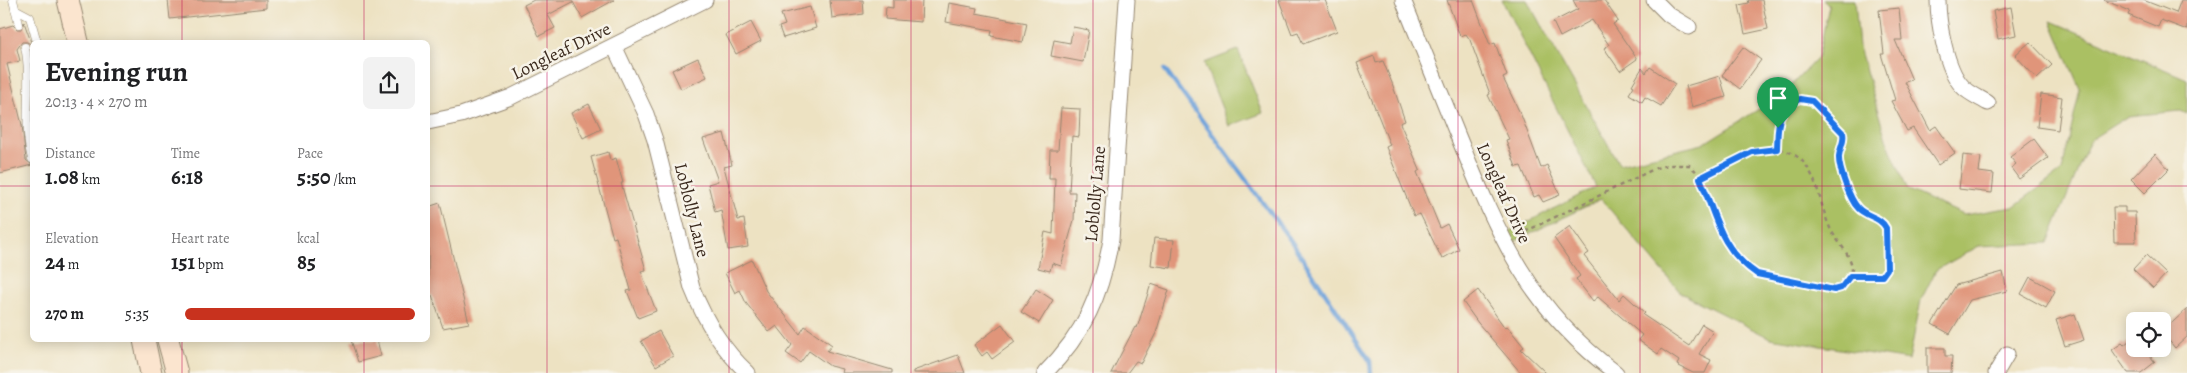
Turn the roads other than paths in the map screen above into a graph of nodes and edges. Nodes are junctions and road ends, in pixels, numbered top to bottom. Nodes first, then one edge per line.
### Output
1 (13, 0) edge
2 (68, 0) edge
3 (705, 0) edge
4 (1127, 0) edge
5 (1403, 0) edge
6 (1654, 0) edge
7 (1938, 0) edge
8 (15, 9) junction
9 (19, 24) dead end
10 (1689, 27) dead end
11 (36, 40) edge
12 (78, 40) edge
13 (614, 46) junction
14 (25, 47) dead end
15 (30, 61) edge
16 (1988, 103) dead end
17 (430, 122) edge
18 (30, 144) edge
19 (144, 342) edge
20 (169, 342) edge
21 (2007, 354) dead end
22 (151, 373) edge
23 (177, 373) edge
24 (748, 373) edge
25 (1045, 373) edge
26 (1616, 373) edge
27 (1996, 373) edge

1 - 8 lane
2 - 12 main road
3 - 13 street, Longleaf Drive
4 - 25 street, Loblolly Lane
5 - 26 street, Longleaf Drive
6 - 10 street
7 - 16 street
8 - 9 lane
8 - 11 lane
13 - 17 street, Longleaf Drive
13 - 24 street, Loblolly Lane
14 - 15 lane
15 - 18 lane
19 - 22 main road
20 - 23 main road
21 - 27 street

